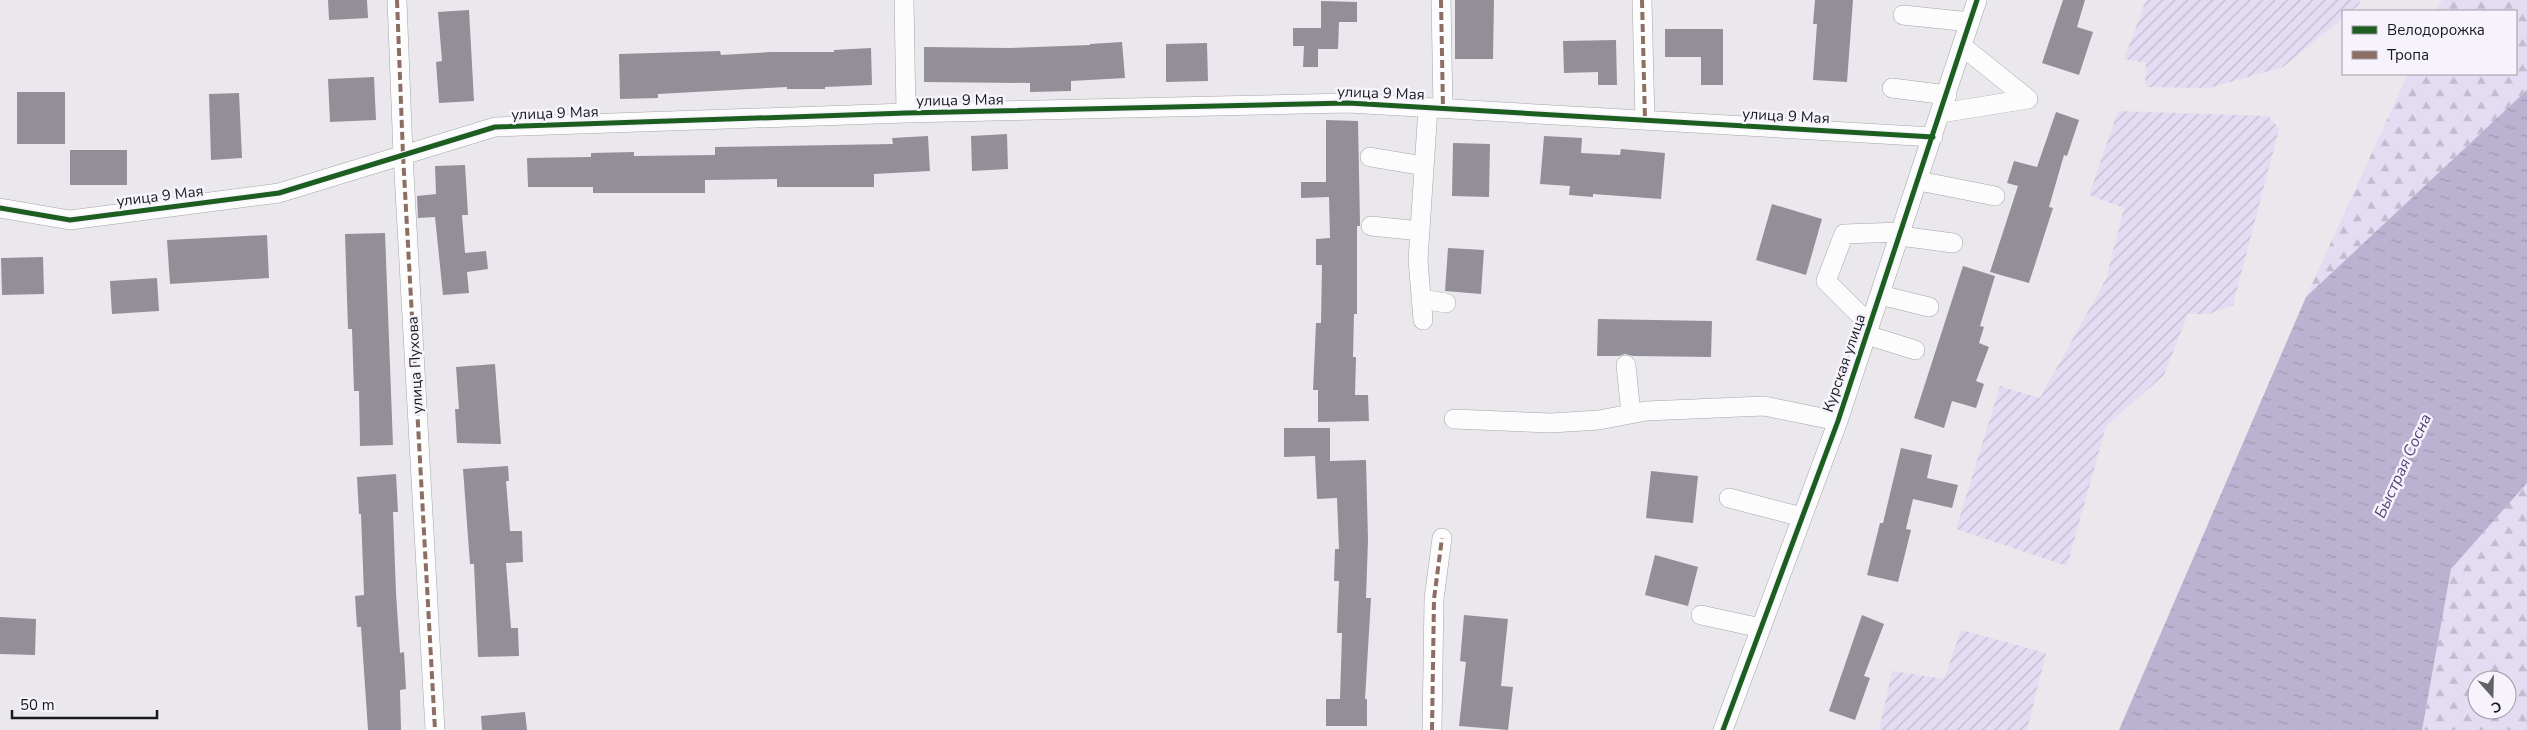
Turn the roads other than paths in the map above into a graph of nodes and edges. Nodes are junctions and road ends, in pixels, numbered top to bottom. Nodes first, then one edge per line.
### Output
1 (397, 0) edge
2 (904, 0) edge
3 (1441, 0) edge
4 (1642, 0) edge
5 (1977, 0) edge
6 (1903, 15) dead end
7 (1970, 22) junction
8 (1962, 46) junction
9 (1892, 88) dead end
10 (1947, 94) junction
11 (1435, 108) junction
12 (906, 113) junction
13 (1941, 113) junction
14 (1645, 120) junction
15 (1933, 137) junction
16 (403, 155) junction
17 (1370, 157) dead end
18 (1424, 166) junction
19 (1918, 180) junction
20 (1996, 196) dead end
21 (0, 208) edge
22 (1371, 226) dead end
23 (1420, 231) junction
24 (1900, 234) junction
25 (1953, 244) dead end
26 (1880, 295) junction
27 (1421, 299) junction
28 (1446, 303) dead end
29 (1929, 307) dead end
30 (1423, 320) dead end
31 (1868, 330) junction
32 (1915, 350) dead end
33 (1626, 365) dead end
34 (1631, 414) junction
35 (1454, 419) dead end
36 (1838, 421) junction
37 (1729, 498) dead end
38 (1802, 517) junction
39 (1442, 538) dead end
40 (1701, 615) dead end
41 (1761, 628) junction
42 (434, 730) edge
43 (1432, 730) edge
44 (1723, 730) edge

1 - 16 street, улица Пухова
2 - 12 street
3 - 11 street
4 - 14 street
5 - 7 street, Курская улица
6 - 7 street
7 - 8 street, Курская улица
8 - 10 street, Курская улица
8 - 13 street
9 - 10 street
10 - 13 street, Курская улица
11 - 12 street, улица 9 Мая
11 - 14 street, улица 9 Мая
11 - 18 street
12 - 16 street, улица 9 Мая
13 - 15 street, Курская улица
14 - 15 street, улица 9 Мая
15 - 19 street, Курская улица
16 - 21 street, улица 9 Мая
16 - 42 street, улица Пухова
17 - 18 street
18 - 23 street
19 - 20 street
19 - 24 street, Курская улица
22 - 23 street
23 - 27 street
24 - 25 street
24 - 26 street, Курская улица
24 - 31 street
26 - 29 street
26 - 31 street, Курская улица
27 - 28 street
27 - 30 street
31 - 32 street
31 - 36 street, Курская улица
33 - 34 street
34 - 35 street
34 - 36 street
36 - 38 street, Курская улица
37 - 38 street
38 - 41 street, Курская улица
39 - 43 street
40 - 41 street
41 - 44 street, Курская улица

